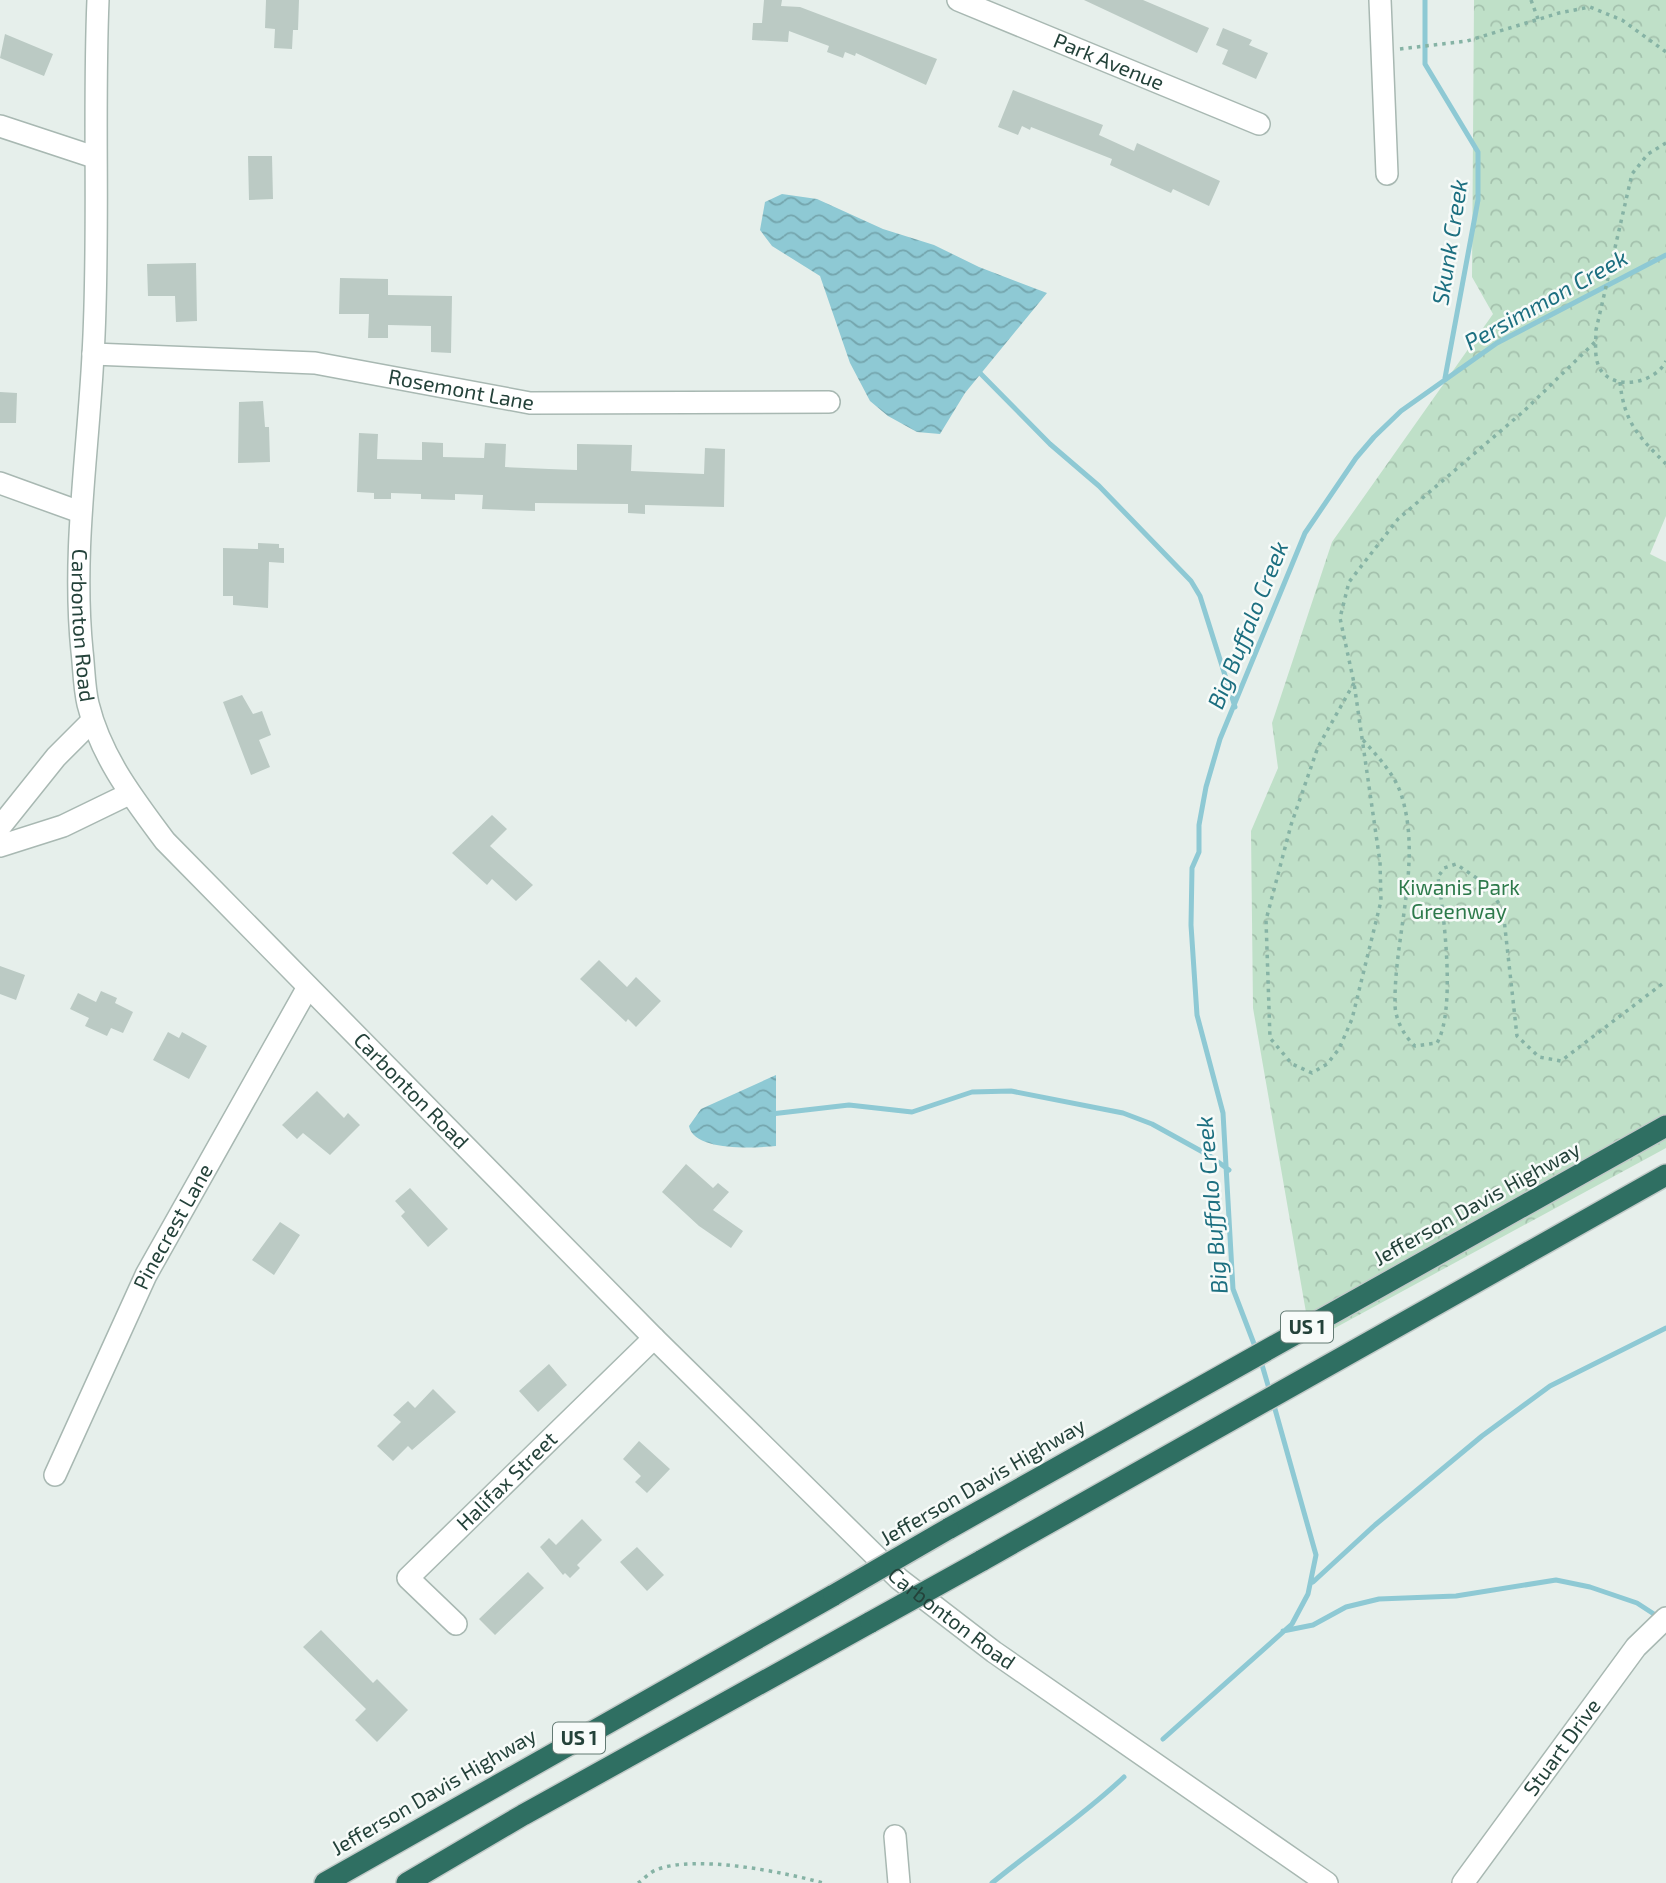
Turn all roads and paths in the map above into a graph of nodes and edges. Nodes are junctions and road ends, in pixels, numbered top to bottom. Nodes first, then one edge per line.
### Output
1 (98, 0) edge
2 (957, 0) edge
3 (1380, 0) edge
4 (1531, 0) edge
5 (1538, 19) junction
6 (1394, 49) dead end
7 (1666, 52) edge
8 (1259, 124) dead end
9 (0, 126) edge
10 (1666, 143) edge
11 (94, 158) junction
12 (1387, 174) dead end
13 (1596, 341) junction
14 (93, 354) junction
15 (1666, 361) edge
16 (1620, 382) junction
17 (829, 402) dead end
18 (1666, 464) edge
19 (0, 483) edge
20 (80, 512) junction
21 (1354, 682) junction
22 (92, 721) junction
23 (1362, 738) junction
24 (129, 794) junction
25 (0, 827) edge
26 (0, 846) edge
27 (1666, 981) edge
28 (308, 987) junction
29 (1666, 1126) edge
30 (1666, 1175) edge
31 (654, 1338) junction
32 (55, 1475) dead end
33 (1666, 1618) edge
34 (456, 1624) dead end
35 (895, 1836) dead end
36 (325, 1883) edge
37 (407, 1883) edge
38 (638, 1883) edge
39 (823, 1883) edge
40 (899, 1883) edge
41 (1327, 1883) edge
42 (1463, 1883) edge

1 - 11 street, Carbonton Road
2 - 8 street, Park Avenue
3 - 12 street
4 - 5 path
5 - 6 path
5 - 7 path
9 - 11 street
10 - 13 path
11 - 14 street, Carbonton Road
13 - 16 path
13 - 21 path
14 - 17 street, Rosemont Lane
14 - 20 street, Carbonton Road
15 - 16 path
16 - 18 path
19 - 20 street
20 - 22 street, Carbonton Road
21 - 23 path
21 - 23 path
22 - 24 street, Carbonton Road
22 - 25 street
23 - 27 path
24 - 26 street
24 - 28 street, Carbonton Road
28 - 31 street, Carbonton Road
28 - 32 street, Pinecrest Lane
29 - 36 highway, Jefferson Davis Highway / US 1, bridge
30 - 37 highway, US 1, bridge
31 - 34 street, Halifax Street
31 - 41 street, Carbonton Road
33 - 42 street, Stuart Drive
35 - 40 street
38 - 39 path

